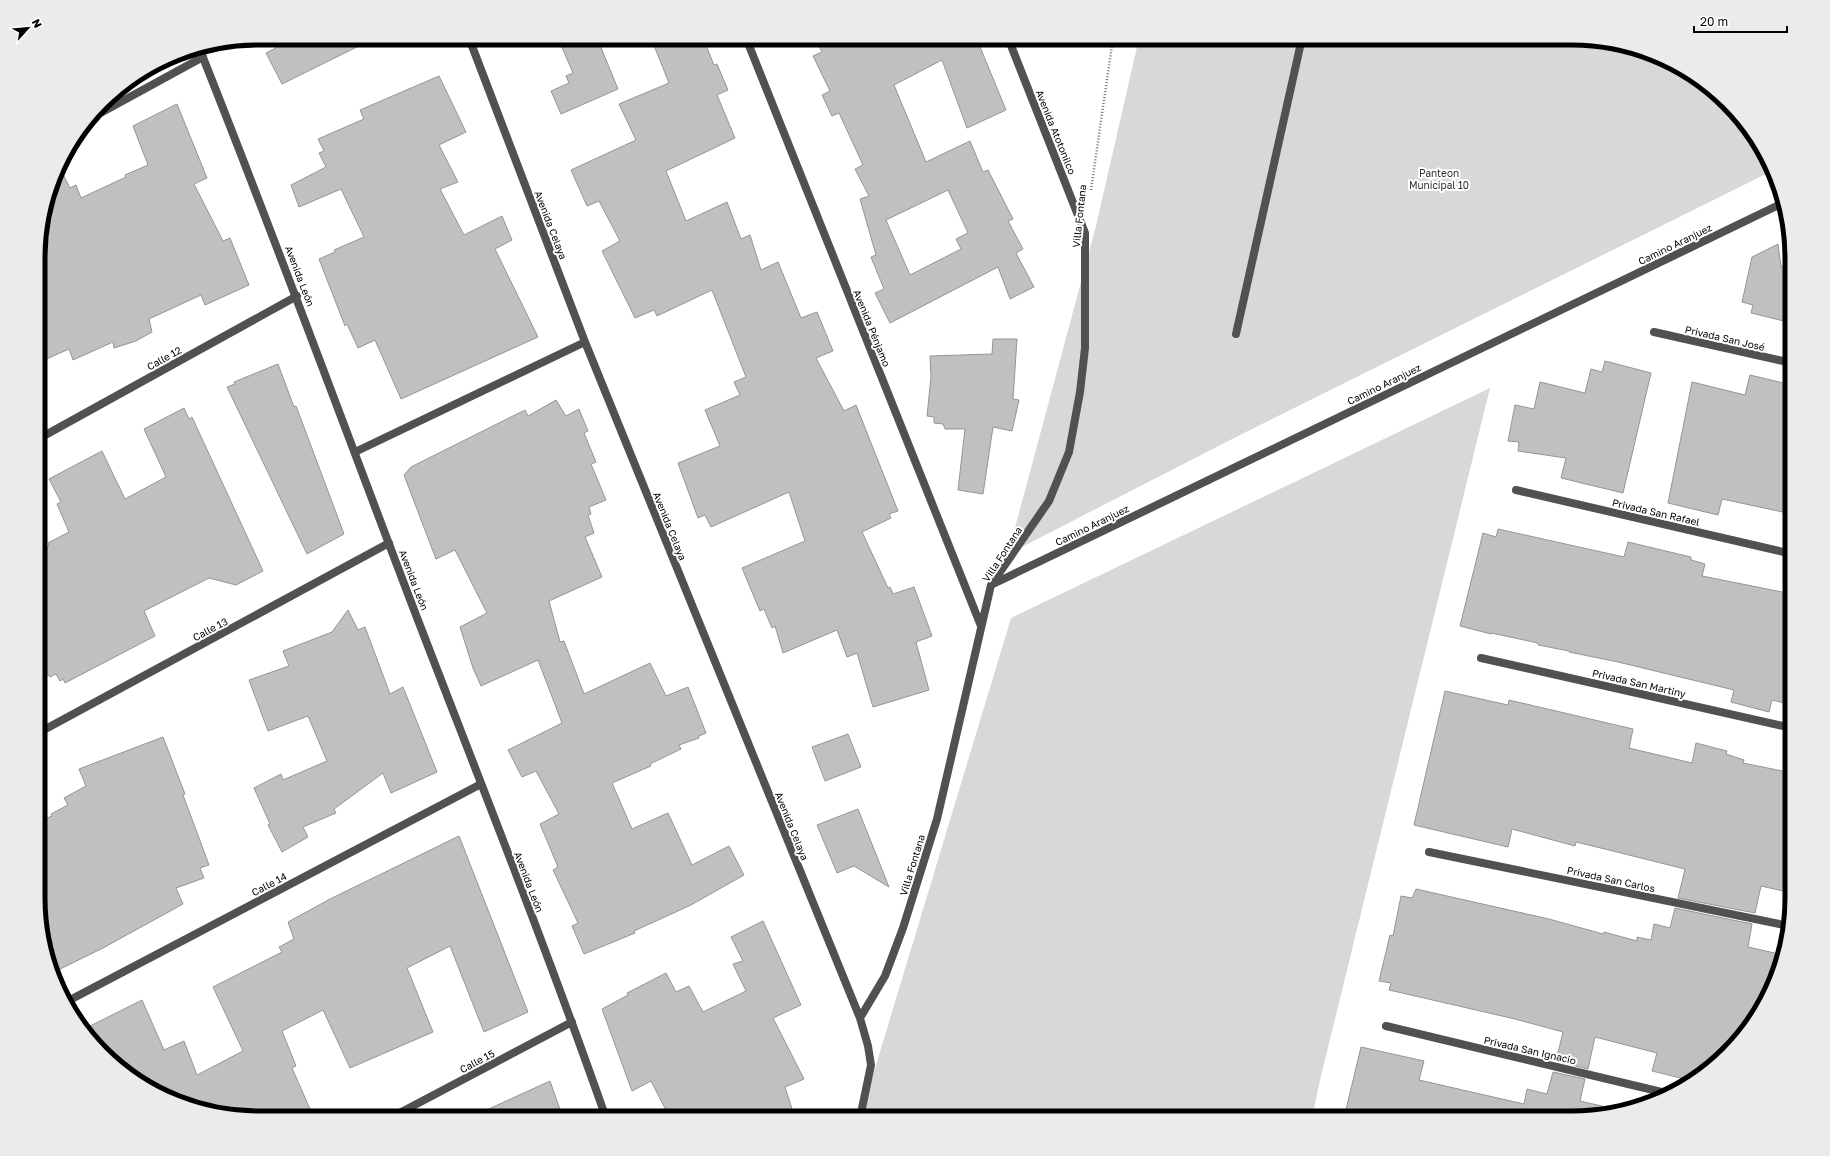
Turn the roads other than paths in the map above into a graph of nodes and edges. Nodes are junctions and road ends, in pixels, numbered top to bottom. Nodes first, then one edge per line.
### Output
1 (472, 45) edge
2 (749, 45) edge
3 (1011, 45) edge
4 (1300, 45) edge
5 (201, 53) edge
6 (104, 111) edge
7 (1778, 205) edge
8 (1085, 233) joint
9 (297, 296) junction
10 (1654, 332) dead end
11 (1236, 334) dead end
12 (585, 342) junction
13 (1785, 361) edge
14 (45, 435) edge
15 (355, 452) junction
16 (1516, 490) dead end
17 (389, 544) junction
18 (1785, 552) edge
19 (991, 585) junction
20 (981, 626) junction
21 (1481, 658) dead end
22 (1785, 726) edge
23 (45, 729) edge
24 (481, 784) junction
25 (1429, 852) dead end
26 (1783, 925) edge
27 (71, 999) edge
28 (860, 1018) junction
29 (572, 1022) junction
30 (1386, 1026) dead end
31 (1660, 1092) edge
32 (403, 1111) edge
33 (604, 1111) edge
34 (861, 1111) edge

1 - 12 street, Avenida Celaya
2 - 20 street, Avenida Pénjamo
3 - 8 street, Avenida Atotonilco
4 - 11 street
5 - 6 street
5 - 9 street, Avenida León
7 - 19 street, Camino Aranjuez
8 - 19 street, Villa Fontana
9 - 14 street, Calle 12
9 - 15 street, Avenida León
10 - 13 street, Privada San José
12 - 15 street
12 - 28 street, Avenida Celaya
15 - 17 street, Avenida León
16 - 18 street, Privada San Rafael
17 - 23 street, Calle 13
17 - 24 street, Avenida León
19 - 20 street, Villa Fontana
20 - 28 street, Villa Fontana
21 - 22 street, Privada San Martiny
24 - 27 street, Calle 14
24 - 29 street, Avenida León
25 - 26 street, Privada San Carlos
28 - 34 street
29 - 32 street, Calle 15
29 - 33 street, Avenida León
30 - 31 street, Privada San Ignacio

